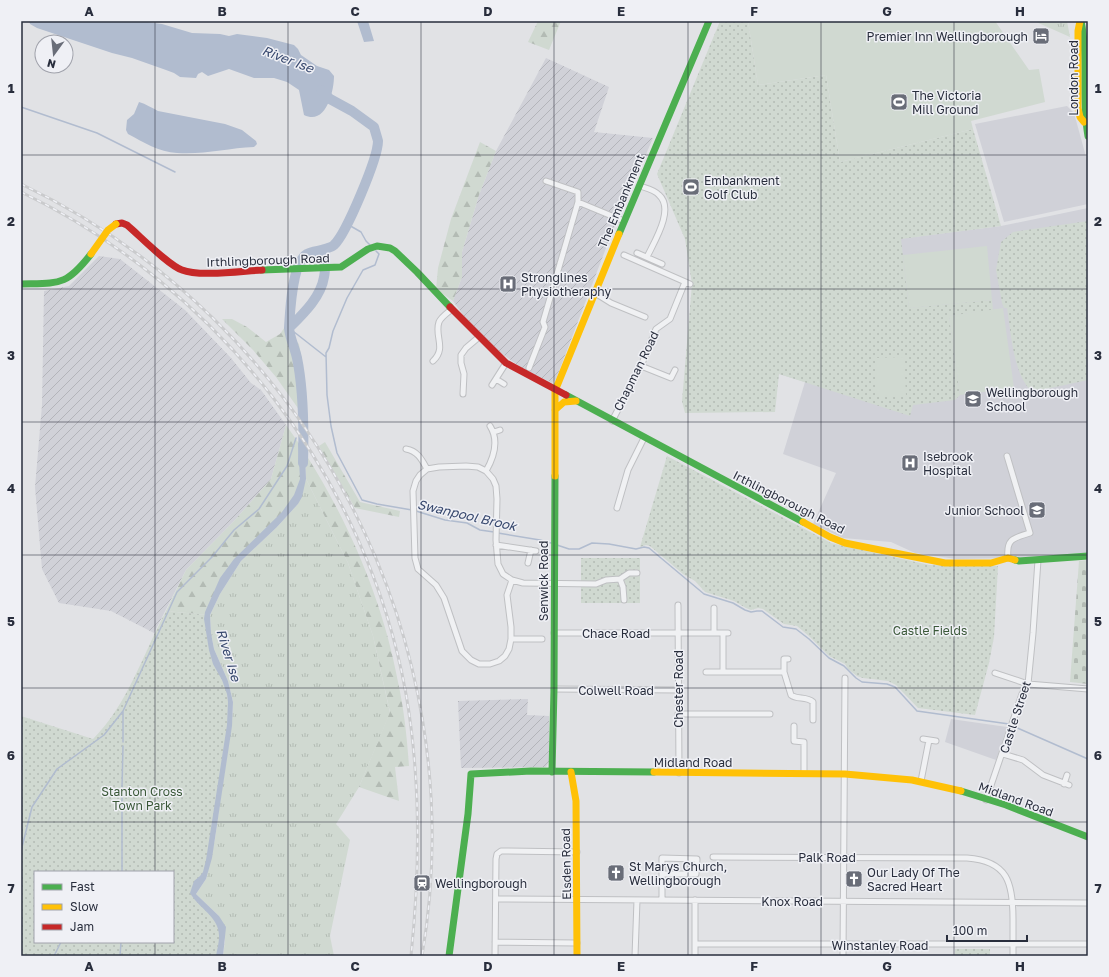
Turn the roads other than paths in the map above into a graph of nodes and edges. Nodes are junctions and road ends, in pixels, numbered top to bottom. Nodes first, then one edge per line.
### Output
1 (709, 21) edge
2 (1080, 21) edge
3 (1088, 136) edge
4 (546, 181) dead end
5 (640, 186) junction
6 (578, 202) junction
7 (624, 221) junction
8 (637, 253) dead end
9 (624, 255) dead end
10 (648, 257) junction
11 (662, 264) dead end
12 (21, 284) edge
13 (595, 294) junction
14 (452, 309) junction
15 (645, 317) dead end
16 (479, 337) junction
17 (433, 361) dead end
18 (506, 363) junction
19 (641, 366) junction
20 (529, 368) dead end
21 (675, 370) dead end
22 (496, 379) junction
23 (504, 384) dead end
24 (492, 385) dead end
25 (555, 391) junction
26 (463, 394) dead end
27 (578, 401) junction
28 (555, 410) junction
29 (612, 421) junction
30 (490, 426) dead end
31 (500, 430) dead end
32 (494, 432) junction
33 (644, 438) junction
34 (406, 449) dead end
35 (1007, 456) dead end
36 (427, 469) junction
37 (486, 471) junction
38 (618, 508) dead end
39 (496, 543) junction
40 (1088, 556) edge
41 (1008, 558) junction
42 (1038, 560) junction
43 (528, 563) dead end
44 (637, 573) dead end
45 (620, 579) junction
46 (512, 580) junction
47 (554, 583) junction
48 (624, 600) dead end
49 (678, 605) dead end
50 (714, 608) dead end
51 (678, 632) junction
52 (554, 633) junction
53 (714, 633) junction
54 (511, 639) junction
55 (542, 639) dead end
56 (788, 659) dead end
57 (706, 672) dead end
58 (723, 672) junction
59 (784, 672) junction
60 (995, 673) dead end
61 (845, 678) dead end
62 (1028, 684) junction
63 (554, 689) junction
64 (1088, 689) edge
65 (678, 690) junction
66 (678, 714) junction
67 (770, 714) dead end
68 (813, 720) dead end
69 (794, 726) dead end
70 (923, 739) dead end
71 (929, 740) junction
72 (936, 741) dead end
73 (1003, 754) junction
74 (552, 772) junction
75 (571, 772) junction
76 (678, 772) junction
77 (804, 773) junction
78 (845, 774) junction
79 (1067, 775) dead end
80 (921, 782) junction
81 (986, 800) junction
82 (1088, 837) edge
83 (577, 852) junction
84 (712, 857) dead end
85 (844, 858) junction
86 (662, 874) junction
87 (496, 899) junction
88 (577, 900) junction
89 (637, 900) junction
90 (662, 900) junction
91 (695, 900) junction
92 (844, 901) junction
93 (1013, 902) junction
94 (1088, 903) edge
95 (495, 942) junction
96 (577, 943) junction
97 (695, 944) junction
98 (843, 944) junction
99 (1088, 944) edge
100 (1013, 945) junction
101 (449, 956) edge
102 (495, 956) edge
103 (577, 956) edge
104 (635, 956) edge
105 (695, 956) edge
106 (843, 956) edge
107 (1013, 956) edge

1 - 5 main road, The Embankment
2 - 3 main road, London Road
4 - 6 street
5 - 7 main road, The Embankment
5 - 10 street
6 - 7 street
6 - 20 street
7 - 13 main road, The Embankment
8 - 10 street
9 - 19 street, Chapman Road
10 - 11 street
12 - 14 main road, Irthlingborough Road, bridge
13 - 15 street
13 - 25 main road, The Embankment
14 - 16 main road, Irthlingborough Road
14 - 17 street
16 - 18 main road, Irthlingborough Road
16 - 26 street
18 - 22 street
18 - 25 main road, Irthlingborough Road
19 - 21 street
19 - 29 street, Chapman Road
22 - 23 street
22 - 24 street
25 - 27 main road, Irthlingborough Road
25 - 28 main road, Senwick Road
27 - 28 main road
27 - 29 main road, Irthlingborough Road
28 - 47 main road, Senwick Road
29 - 33 main road, Irthlingborough Road
30 - 32 street
31 - 32 street
32 - 37 street
33 - 38 street
33 - 41 main road, Irthlingborough Road
34 - 36 street
35 - 41 street
36 - 37 street
36 - 54 street
37 - 39 street
39 - 43 street
39 - 46 street
40 - 42 main road, Irthlingborough Road
41 - 42 main road, Irthlingborough Road
42 - 62 street, Castle Street
44 - 45 street
45 - 47 street
45 - 48 street
46 - 47 street
46 - 54 street
47 - 52 main road, Senwick Road
49 - 51 street, Chester Road
50 - 53 street
51 - 52 street, Chace Road
51 - 53 street, Chace Road
51 - 65 street, Chester Road
52 - 63 main road, Senwick Road
53 - 58 street, Chace Road
54 - 55 street
56 - 59 street
57 - 58 street
58 - 59 street
59 - 68 street
60 - 62 street
61 - 78 street
62 - 64 street
62 - 73 street, Castle Street
63 - 65 street, Colwell Road
63 - 74 main road, Senwick Road
65 - 66 street, Chester Road
66 - 67 street
66 - 76 street, Chester Road
69 - 77 street
70 - 71 street
71 - 72 street
71 - 80 street
73 - 79 street
73 - 81 street, Castle Street
74 - 75 main road, Midland Road
74 - 101 main road, Midland Road
75 - 76 main road, Midland Road
75 - 83 main road, Elsden Road
76 - 77 main road, Midland Road
77 - 78 main road, Midland Road
78 - 80 main road, Midland Road
78 - 85 street
80 - 81 main road, Midland Road
81 - 82 main road, Midland Road
83 - 87 street
83 - 88 main road, Elsden Road
84 - 85 street, Palk Road
85 - 92 street
85 - 93 street, Palk Road
86 - 86 street
86 - 90 street
87 - 88 street, Knox Road
87 - 95 street
88 - 89 street, Knox Road
88 - 96 main road, Elsden Road
89 - 90 street, Knox Road
89 - 104 street
90 - 91 street, Knox Road
91 - 92 street, Knox Road
91 - 97 street
92 - 93 street, Knox Road
92 - 98 street
93 - 94 street, Knox Road
93 - 100 street, Palk Road
95 - 96 street
95 - 102 street
96 - 103 main road, Elsden Road
97 - 98 street, Winstanley Road
97 - 105 street
98 - 100 street, Winstanley Road
98 - 106 street
99 - 100 street, Winstanley Road
100 - 107 street, Palk Road

